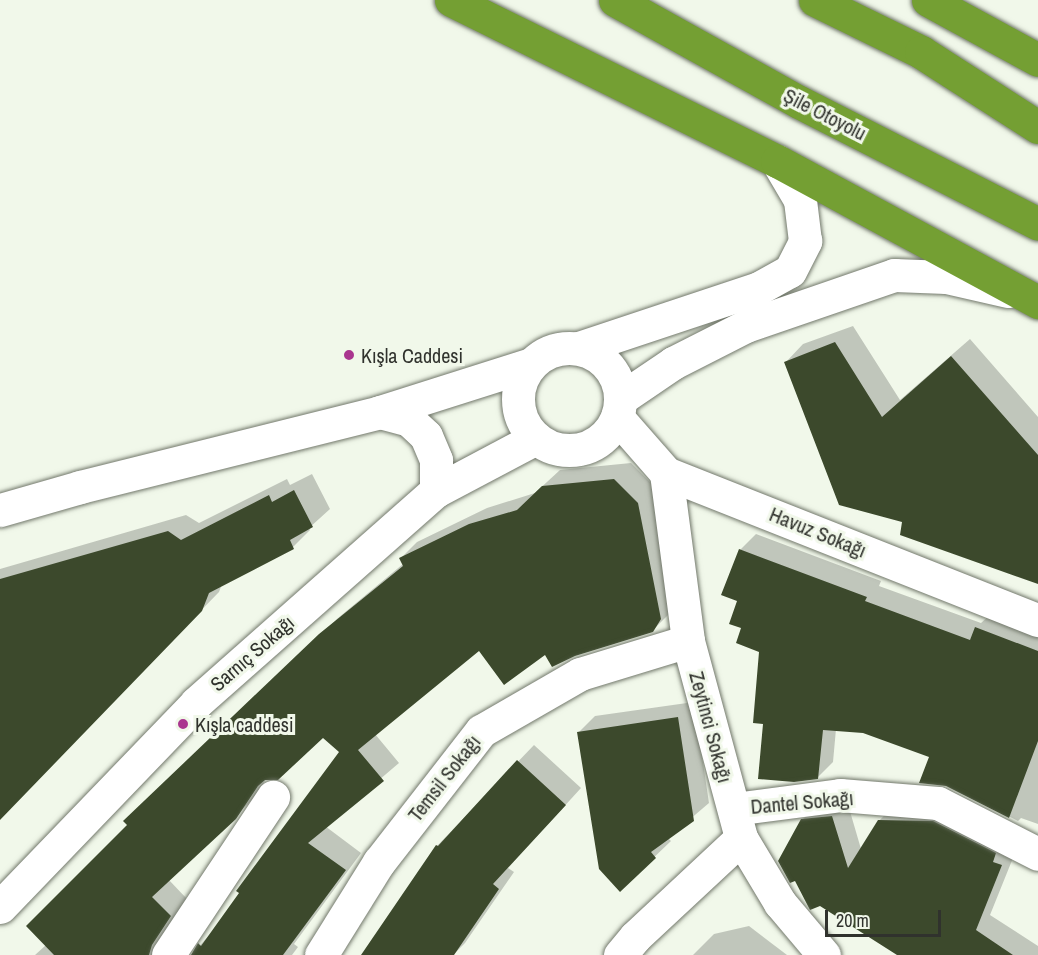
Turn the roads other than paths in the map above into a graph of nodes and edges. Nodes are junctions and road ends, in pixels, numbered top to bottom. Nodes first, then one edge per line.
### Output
1 (451, 0) edge
2 (615, 0) edge
3 (815, 0) edge
4 (928, 0) edge
5 (1031, 55) edge
6 (1038, 127) edge
7 (777, 161) junction
8 (1038, 224) edge
9 (1030, 298) edge
10 (579, 348) junction
11 (531, 364) junction
12 (619, 408) junction
13 (380, 412) junction
14 (536, 438) junction
15 (666, 473) junction
16 (436, 491) junction
17 (0, 510) edge
18 (1038, 620) edge
19 (688, 641) junction
20 (273, 797) dead end
21 (738, 824) junction
22 (1038, 854) edge
23 (11, 888) edge
24 (0, 907) edge
25 (168, 955) edge
26 (321, 955) edge
27 (620, 955) edge
28 (824, 955) edge

1 - 7 highway
2 - 8 highway, Şile Otoyolu
3 - 6 highway
4 - 5 highway
7 - 9 highway
7 - 10 street
9 - 12 street
10 - 11 street
10 - 12 street
11 - 13 street
11 - 14 street
12 - 14 street
12 - 15 street, Havuz Sokağı
13 - 16 street
13 - 17 street
14 - 16 street, Sarnıç Sokağı
15 - 18 street, Havuz Sokağı
15 - 19 street, Zeytinci Sokağı
16 - 23 street, Sarnıç Sokağı
19 - 21 street, Zeytinci Sokağı
19 - 26 street, Temsil Sokağı
20 - 25 street
21 - 22 street, Dantel Sokağı
21 - 27 street
21 - 28 street, Zeytinci Sokağı
23 - 24 street, Sarnıç Sokağı

